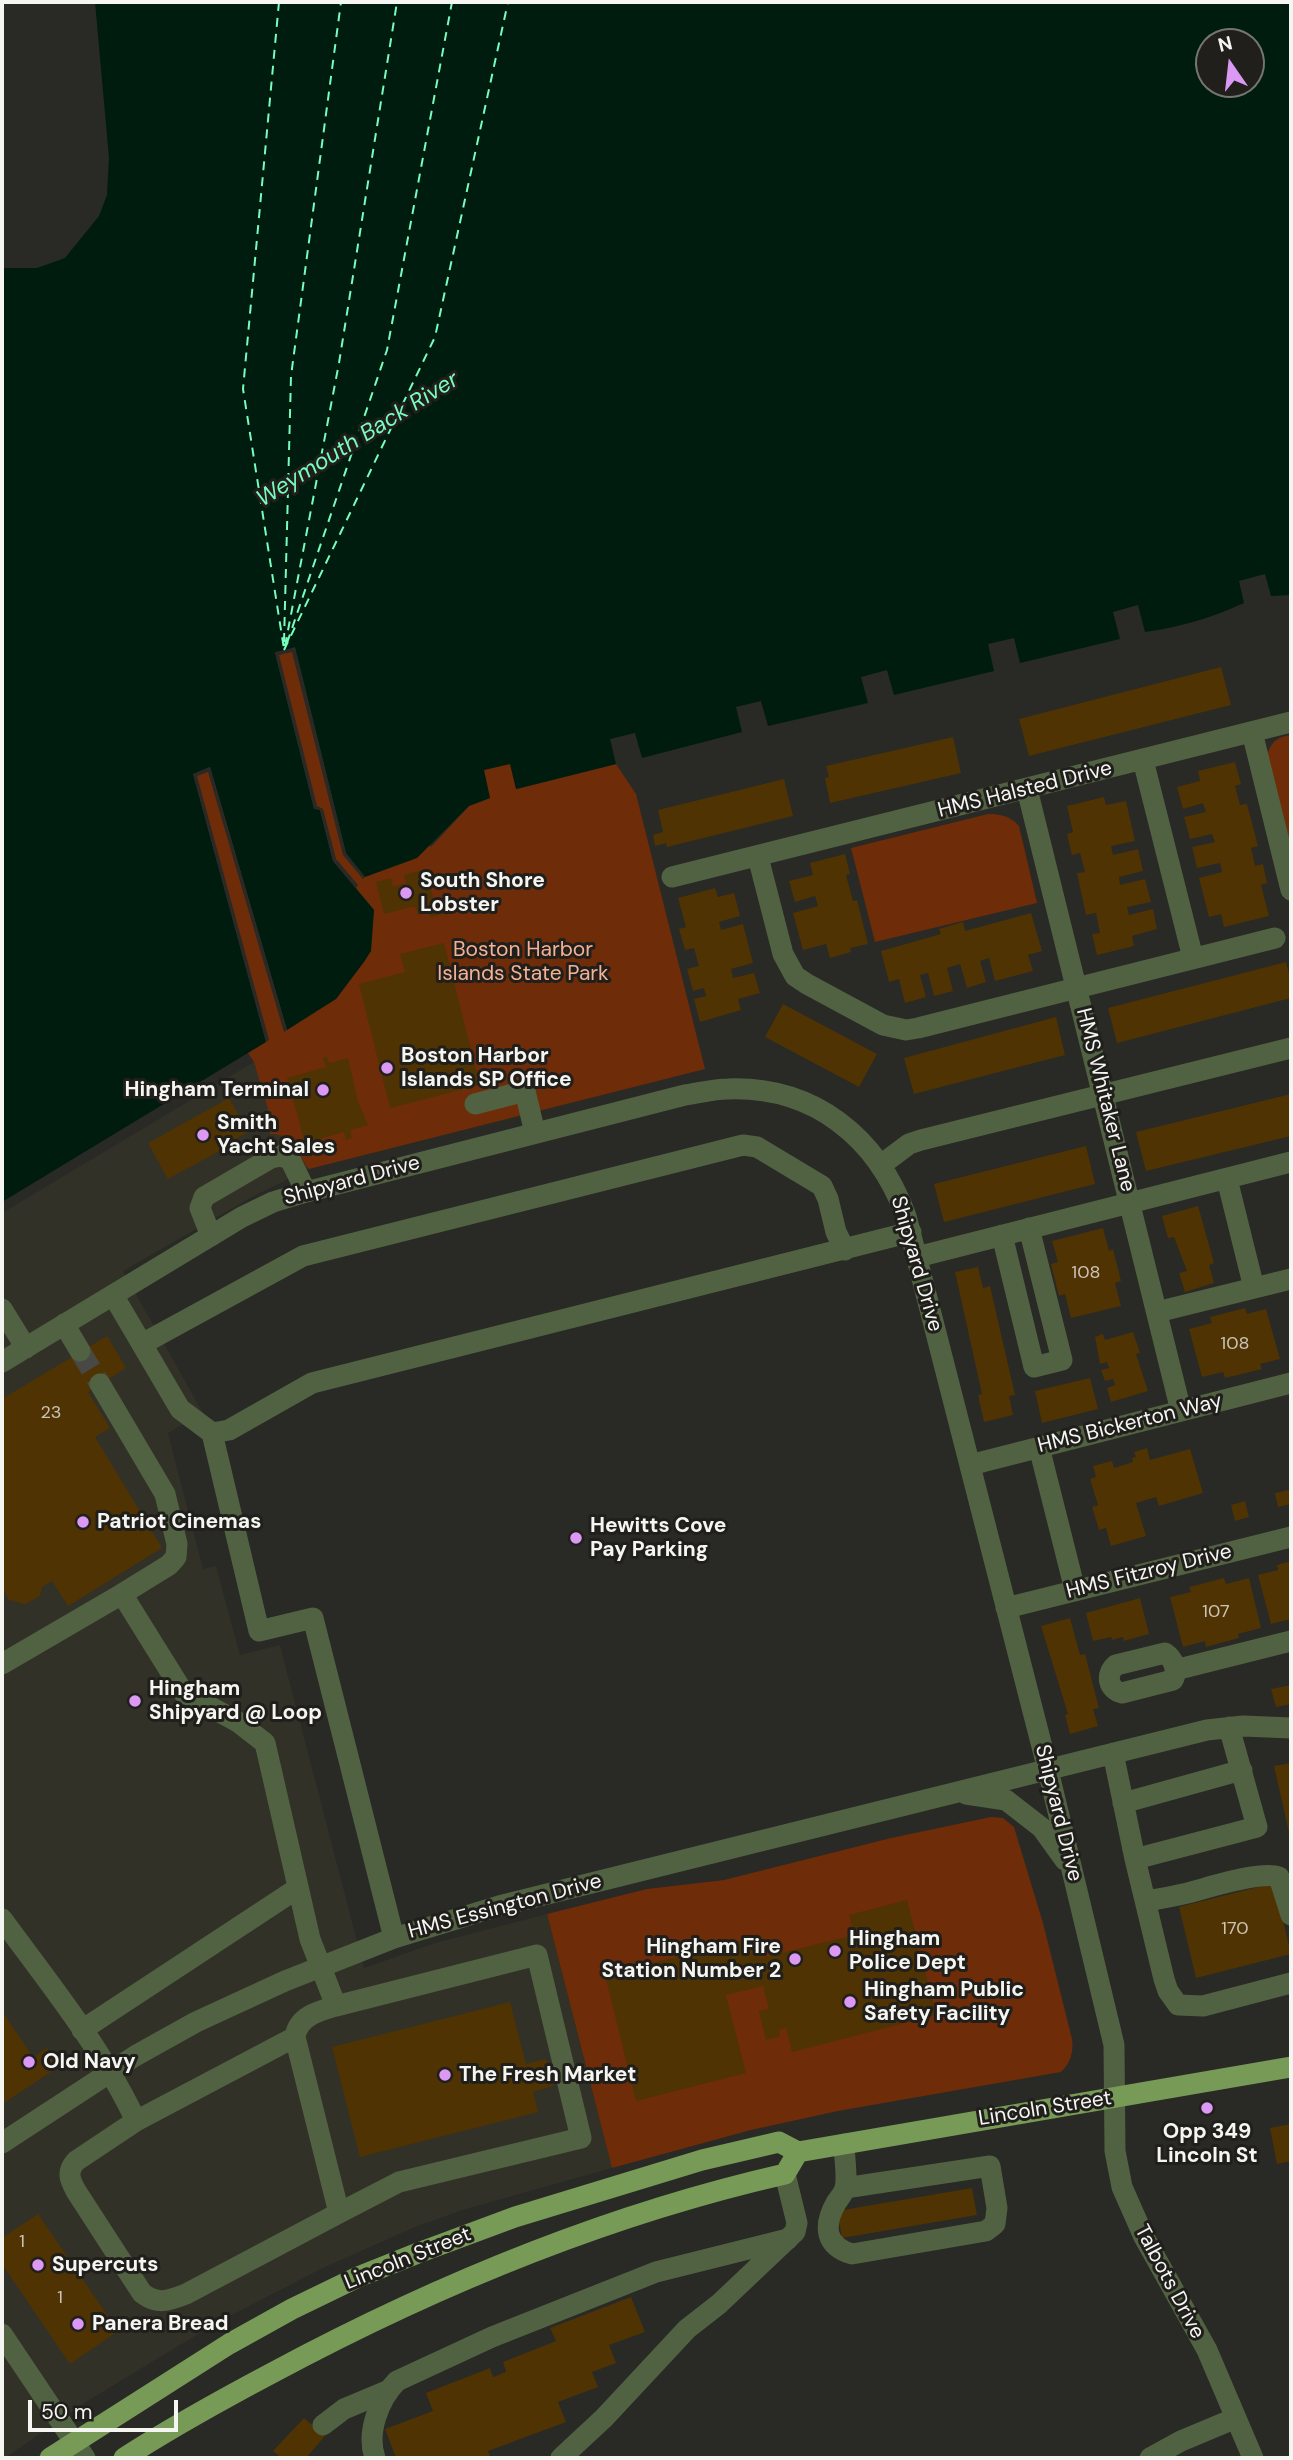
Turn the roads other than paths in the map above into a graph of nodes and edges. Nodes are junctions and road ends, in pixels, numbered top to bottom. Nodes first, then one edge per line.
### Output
1 (1291, 722) edge
2 (1252, 732) junction
3 (1143, 760) junction
4 (1027, 789) junction
5 (758, 857) junction
6 (672, 877) dead end
7 (1291, 890) edge
8 (1275, 938) dead end
9 (1193, 958) junction
10 (1077, 988) junction
11 (1291, 1048) edge
12 (1104, 1095) junction
13 (475, 1104) dead end
14 (536, 1133) junction
15 (881, 1165) junction
16 (1290, 1168) edge
17 (1227, 1179) junction
18 (306, 1192) junction
19 (1130, 1203) junction
20 (1030, 1228) junction
21 (911, 1233) junction
22 (1002, 1235) junction
23 (211, 1236) junction
24 (845, 1250) junction
25 (917, 1257) junction
26 (1291, 1279) edge
27 (1254, 1288) junction
28 (113, 1295) junction
29 (2, 1309) edge
30 (1157, 1312) junction
31 (64, 1324) junction
32 (142, 1344) junction
33 (26, 1348) junction
34 (80, 1351) tunnel mouth
35 (2, 1362) edge
36 (100, 1384) tunnel mouth
37 (1291, 1384) edge
38 (1181, 1410) junction
39 (212, 1433) junction
40 (1039, 1447) junction
41 (970, 1465) junction
42 (1291, 1536) edge
43 (1075, 1590) junction
44 (122, 1594) junction
45 (1006, 1608) junction
46 (1291, 1641) edge
47 (2, 1664) edge
48 (1175, 1670) dead end
49 (1229, 1727) junction
50 (1291, 1728) edge
51 (1113, 1753) junction
52 (1048, 1770) junction
53 (1242, 1770) junction
54 (954, 1793) junction
55 (1123, 1803) junction
56 (1135, 1859) junction
57 (1072, 1870) junction
58 (298, 1888) junction
59 (1145, 1901) junction
60 (1291, 1915) edge
61 (2, 1919) edge
62 (394, 1938) junction
63 (321, 1966) junction
64 (1291, 1983) edge
65 (336, 2006) junction
66 (82, 2030) junction
67 (295, 2037) junction
68 (1291, 2067) edge
69 (109, 2072) junction
70 (1114, 2098) junction
71 (136, 2121) junction
72 (2, 2143) edge
73 (844, 2144) junction
74 (798, 2152) junction
75 (785, 2174) junction
76 (845, 2189) junction
77 (339, 2213) junction
78 (788, 2239) junction
79 (2, 2334) edge
80 (387, 2391) junction
81 (1236, 2417) junction
82 (323, 2425) dead end
83 (80, 2450) edge
84 (50, 2458) edge
85 (124, 2458) edge
86 (375, 2458) edge
87 (561, 2458) edge
88 (1150, 2458) edge
89 (1253, 2458) edge

1 - 2 street, HMS Halsted Drive
2 - 3 street, HMS Halsted Drive
2 - 7 street
3 - 4 street, HMS Halsted Drive
3 - 9 street
4 - 5 street, HMS Halsted Drive
4 - 10 street, HMS Whitaker Lane
5 - 6 street, HMS Halsted Drive
5 - 10 street
8 - 9 street
9 - 10 street
10 - 12 street, HMS Whitaker Lane
11 - 12 street
12 - 15 street
12 - 19 street, HMS Whitaker Lane
13 - 14 street
14 - 15 street, Shipyard Drive
14 - 18 street, Shipyard Drive
15 - 21 street, Shipyard Drive
16 - 17 street
17 - 19 street
17 - 27 street
18 - 23 street, Shipyard Drive
18 - 23 street
19 - 20 street
19 - 30 street, HMS Whitaker Lane
20 - 22 street
20 - 22 street
21 - 24 street
21 - 25 street, Shipyard Drive
22 - 25 street
23 - 28 street, Shipyard Drive
24 - 32 street
24 - 39 street
25 - 41 street, Shipyard Drive
26 - 27 street
27 - 30 street
28 - 31 street, Shipyard Drive
28 - 32 street
29 - 33 street
30 - 38 street, HMS Whitaker Lane
31 - 33 street, Shipyard Drive
31 - 34 street
32 - 39 street
33 - 35 street, Shipyard Drive
36 - 44 street
37 - 38 street, HMS Bickerton Way
38 - 40 street, HMS Bickerton Way
39 - 62 street
40 - 41 street, HMS Bickerton Way
40 - 43 street
41 - 45 street, Shipyard Drive
42 - 43 street, HMS Fitzroy Drive
43 - 45 street, HMS Fitzroy Drive
44 - 47 street
44 - 58 street
45 - 52 street, Shipyard Drive
46 - 48 street
49 - 50 street, HMS Essington Drive
49 - 51 street, HMS Essington Drive
49 - 53 street
51 - 52 street, HMS Essington Drive
51 - 55 street
52 - 54 street, HMS Essington Drive
52 - 57 street, Shipyard Drive
53 - 55 street
53 - 56 street
54 - 57 street
54 - 62 street, HMS Essington Drive
55 - 56 street
56 - 59 street
57 - 70 street, Shipyard Drive
58 - 63 street
58 - 66 street
59 - 60 street
59 - 64 street
61 - 66 street
62 - 63 street, HMS Essington Drive
63 - 65 street
63 - 69 street, HMS Essington Drive
65 - 67 street
65 - 77 street
66 - 69 street
67 - 71 street
67 - 77 street
68 - 70 main road, Lincoln Street
69 - 71 street
69 - 72 street, HMS Essington Drive
70 - 73 main road, Lincoln Street
70 - 81 street, Talbots Drive
71 - 77 street
73 - 74 main road, Lincoln Street
73 - 76 street
74 - 75 main road
74 - 83 main road, Lincoln Street
75 - 78 street
75 - 85 main road, Lincoln Street
76 - 76 street
78 - 80 street
78 - 87 street
79 - 83 street
80 - 82 street
80 - 86 street
81 - 88 street
81 - 89 street, Talbots Drive
83 - 84 main road, Lincoln Street

